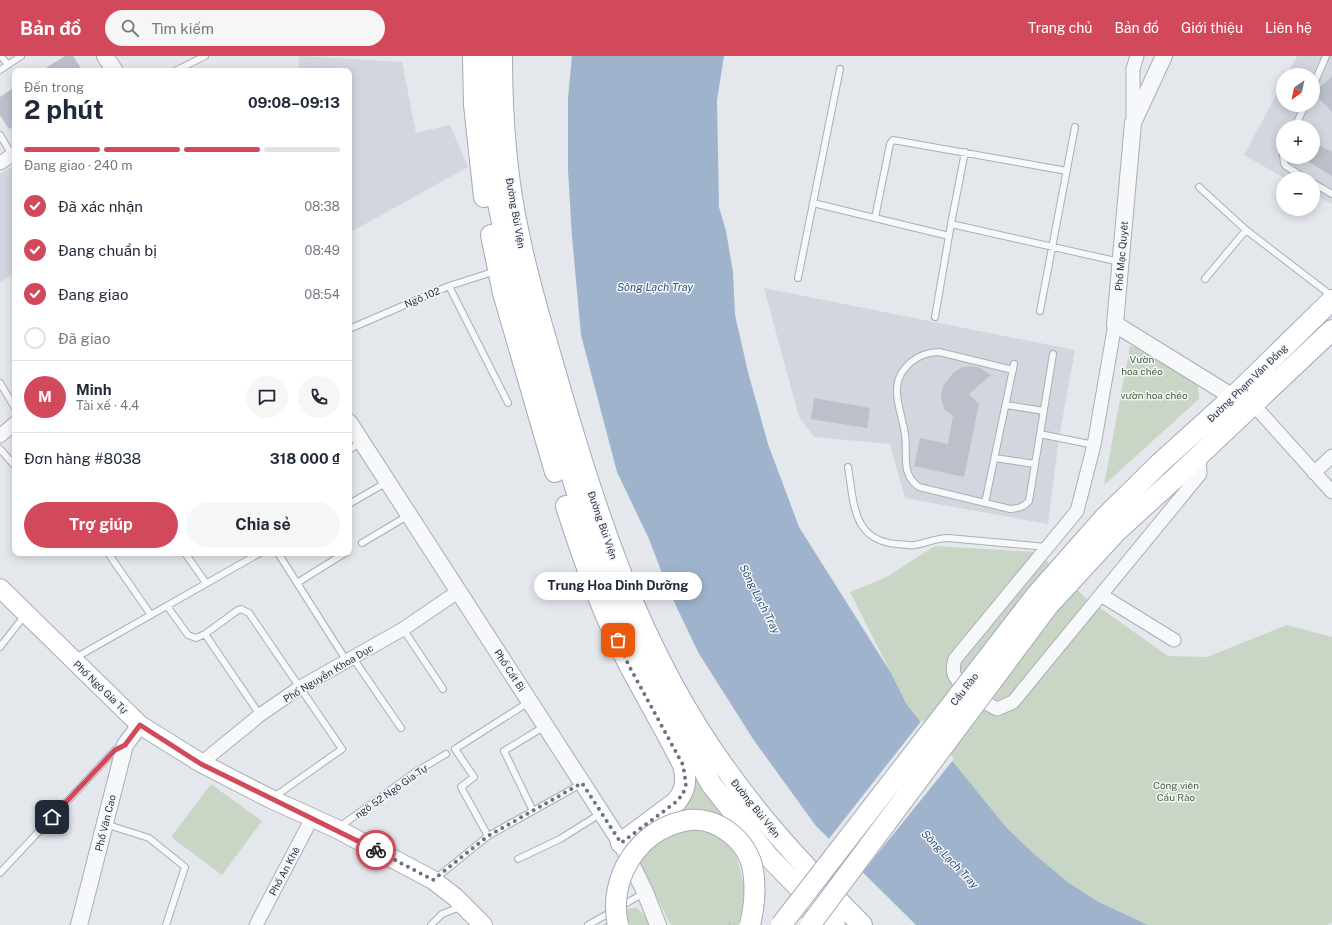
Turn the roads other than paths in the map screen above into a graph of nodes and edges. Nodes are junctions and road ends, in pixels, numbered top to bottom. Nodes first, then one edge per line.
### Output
1 (2, 56) edge
2 (20, 56) edge
3 (105, 56) edge
4 (205, 56) edge
5 (473, 56) edge
6 (487, 56) edge
7 (502, 56) edge
8 (1137, 56) edge
9 (1164, 56) edge
10 (1326, 56) edge
11 (1332, 62) edge
12 (8, 65) junction
13 (113, 68) edge
14 (181, 68) edge
15 (840, 69) dead end
16 (0, 70) edge
17 (1320, 70) edge
18 (1133, 123) junction
19 (1075, 127) dead end
20 (0, 135) edge
21 (12, 151) edge
22 (965, 152) junction
23 (12, 155) edge
24 (0, 163) edge
25 (1285, 164) edge
26 (1067, 171) junction
27 (1295, 172) edge
28 (1199, 187) dead end
29 (1320, 187) edge
30 (1332, 194) edge
31 (813, 203) junction
32 (875, 218) junction
33 (951, 224) junction
34 (1246, 230) junction
35 (949, 236) junction
36 (1052, 247) junction
37 (1120, 262) junction
38 (498, 271) junction
39 (798, 278) dead end
40 (1206, 279) dead end
41 (449, 286) junction
42 (1332, 296) edge
43 (1332, 300) edge
44 (1040, 310) dead end
45 (935, 317) dead end
46 (1115, 324) junction
47 (352, 328) edge
48 (1332, 330) edge
49 (1053, 354) dead end
50 (0, 383) edge
51 (1234, 397) junction
52 (12, 403) edge
53 (508, 403) dead end
54 (1253, 404) junction
55 (1006, 405) junction
56 (1044, 411) junction
57 (12, 426) edge
58 (352, 432) edge
59 (1040, 434) junction
60 (0, 436) edge
61 (1094, 445) junction
62 (356, 446) edge
63 (0, 450) edge
64 (1199, 455) junction
65 (1332, 456) edge
66 (995, 458) junction
67 (12, 463) edge
68 (1035, 464) junction
69 (1159, 464) joint
70 (848, 467) dead end
71 (1314, 473) junction
72 (1172, 481) joint
73 (387, 482) junction
74 (1332, 492) edge
75 (352, 502) edge
76 (985, 503) junction
77 (409, 514) junction
78 (362, 543) dead end
79 (1047, 548) junction
80 (110, 556) edge
81 (187, 556) edge
82 (253, 556) edge
83 (280, 556) edge
84 (340, 556) edge
85 (297, 582) junction
86 (206, 584) junction
87 (0, 588) edge
88 (459, 591) junction
89 (1101, 595) junction
90 (167, 606) junction
91 (26, 614) junction
92 (151, 615) junction
93 (403, 629) junction
94 (205, 634) junction
95 (1174, 640) dead end
96 (0, 647) edge
97 (350, 659) junction
98 (72, 660) junction
99 (635, 661) junction
100 (299, 688) junction
101 (443, 689) dead end
102 (530, 701) junction
103 (260, 716) junction
104 (140, 725) junction
105 (546, 726) junction
106 (400, 728) dead end
107 (125, 745) junction
108 (446, 754) dead end
109 (201, 764) junction
110 (582, 783) junction
111 (271, 799) junction
112 (533, 811) junction
113 (600, 814) junction
114 (312, 818) junction
115 (105, 824) junction
116 (337, 829) junction
117 (488, 836) junction
118 (621, 843) junction
119 (518, 859) dead end
120 (0, 873) edge
121 (433, 880) junction
122 (645, 892) junction
123 (464, 906) junction
124 (79, 925) edge
125 (166, 925) edge
126 (256, 925) edge
127 (431, 925) edge
128 (482, 925) edge
129 (588, 925) edge
130 (618, 925) edge
131 (658, 925) edge
132 (750, 925) edge
133 (781, 925) edge
134 (810, 925) edge
135 (835, 925) edge
136 (862, 925) edge

1 - 12 lane
2 - 12 lane
3 - 13 street
4 - 14 lane
5 - 38 main road, Đường Bùi Viện
6 - 99 main road, Đường Bùi Viện
7 - 136 main road, Đường Bùi Viện
8 - 18 street
9 - 18 street, Phố Mạc Quyêt
10 - 11 lane
10 - 17 lane
12 - 16 lane
15 - 31 lane
18 - 37 street, Phố Mạc Quyêt
19 - 26 lane
20 - 21 lane
22 - 26 lane
22 - 32 lane
22 - 33 lane
23 - 24 street
25 - 27 lane
26 - 36 lane
28 - 34 lane
29 - 30 lane
31 - 32 lane
31 - 39 lane
32 - 35 lane
33 - 35 lane
33 - 36 lane
34 - 40 lane
34 - 42 lane
35 - 45 lane
36 - 37 lane
36 - 44 lane
37 - 46 street, Phố Mạc Quyêt
38 - 41 lane, Ngõ 102
38 - 99 main road, Đường Bùi Viện
41 - 47 lane, Ngõ 102
41 - 53 lane
43 - 51 main road, Đường Phạm Văn Đồng
46 - 51 street
46 - 61 street
48 - 54 main road, Đường Phạm Văn Đồng
49 - 56 lane
50 - 52 lane
51 - 69 main road, Đường Phạm Văn Đồng
54 - 64 main road, Đường Phạm Văn Đồng
54 - 71 street
55 - 56 lane
55 - 66 lane
55 - 76 lane
56 - 59 lane
57 - 60 street
58 - 62 street, Phố Cát Bi
59 - 61 lane
59 - 68 lane
61 - 79 street
62 - 73 street, Phố Cát Bi
63 - 67 lane
64 - 72 main road, Đường Phạm Văn Đồng
64 - 89 street
65 - 71 street
66 - 68 lane
66 - 76 lane
68 - 76 lane
69 - 133 main road, Cầu Rào, bridge
70 - 79 lane
71 - 74 street
72 - 134 main road, Cầu Rào, bridge
73 - 75 lane
73 - 77 street, Phố Cát Bi
77 - 78 lane
77 - 88 street, Phố Cát Bi
79 - 89 street
80 - 92 lane
81 - 86 lane
82 - 86 lane
83 - 85 lane
84 - 85 lane
85 - 97 lane
86 - 90 lane
87 - 91 main road, Phố Ngô Gia Tự
88 - 93 street, Phố Nguyễn Khoa Dục
88 - 102 street, Phố Cát Bi
89 - 95 street
90 - 92 lane
90 - 94 lane
91 - 96 lane
91 - 98 main road, Phố Ngô Gia Tự
92 - 98 lane
93 - 97 street, Phố Nguyễn Khoa Dục
93 - 101 lane
94 - 100 lane
94 - 103 lane
97 - 100 street, Phố Nguyễn Khoa Dục
97 - 106 lane
98 - 104 main road, Phố Ngô Gia Tự
99 - 118 main road, Đường Bùi Viện
99 - 135 main road, Đường Bùi Viện
100 - 103 street, Phố Nguyễn Khoa Dục
100 - 111 lane
102 - 105 street, Phố Cát Bi
102 - 117 lane
103 - 109 street, Phố Nguyễn Khoa Dục
104 - 107 street, Phố Văn Cao
104 - 109 main road, Phố Ngô Gia Tự
105 - 110 street, Phố Cát Bi
105 - 112 lane
107 - 115 street, Phố Văn Cao
107 - 120 lane
108 - 116 lane, ngõ 52 Ngô Gia Tự
109 - 111 main road, Phố Ngô Gia Tự
110 - 112 lane
110 - 113 street, Phố Cát Bi
111 - 114 main road, Phố Ngô Gia Tự
112 - 117 lane
113 - 118 street, Phố Cát Bi
113 - 119 lane
114 - 116 main road, Phố Ngô Gia Tự
114 - 126 street, Phố An Khê
115 - 124 street, Phố Văn Cao
115 - 125 lane
116 - 121 main road, Phố Ngô Gia Tự
117 - 121 lane
118 - 122 street, Phố Cát Bi
121 - 123 main road, Phố Ngô Gia Tự
122 - 129 lane
122 - 131 street, Phố Cát Bi
123 - 127 lane
123 - 128 main road, Phố Ngô Gia Tự
130 - 132 main road, bridge

